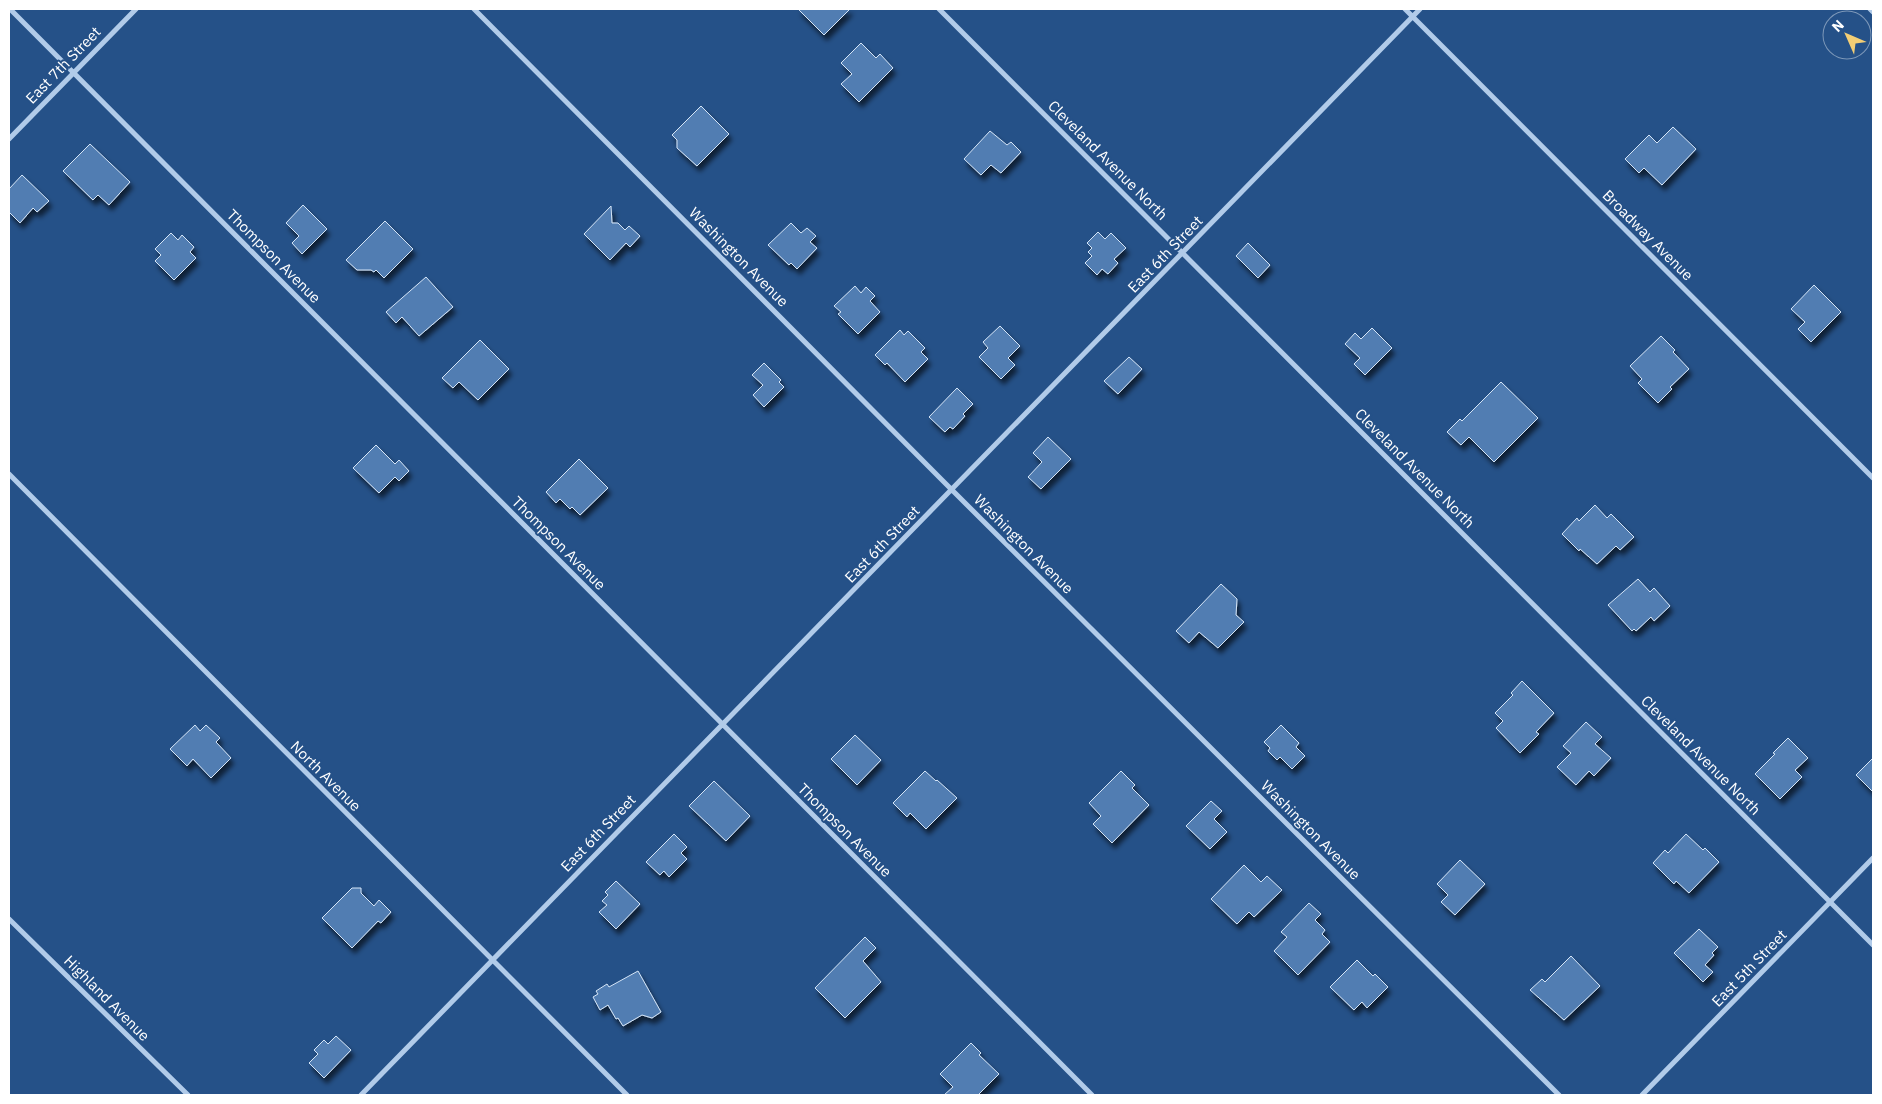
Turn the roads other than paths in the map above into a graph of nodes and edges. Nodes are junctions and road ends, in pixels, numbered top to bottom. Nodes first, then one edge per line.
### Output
1 (10, 9) edge
2 (136, 9) edge
3 (474, 9) edge
4 (939, 9) edge
5 (1405, 9) edge
6 (1420, 9) edge
7 (1870, 9) edge
8 (1873, 12) edge
9 (1412, 16) junction
10 (74, 73) junction
11 (9, 139) edge
12 (1183, 253) junction
13 (9, 474) edge
14 (1873, 478) edge
15 (952, 490) junction
16 (722, 724) junction
17 (1873, 858) edge
18 (1830, 902) junction
19 (9, 919) edge
20 (1873, 945) edge
21 (492, 961) junction
22 (188, 1095) edge
23 (361, 1095) edge
24 (626, 1095) edge
25 (1092, 1095) edge
26 (1559, 1095) edge
27 (1642, 1095) edge

1 - 10 street, Thompson Avenue
2 - 10 street, East 7th Street
3 - 15 street, Washington Avenue
4 - 12 street, Cleveland Avenue North
5 - 9 street, Broadway Avenue
6 - 9 street, East 6th Street
7 - 8 street
9 - 12 street, East 6th Street
9 - 14 street, Broadway Avenue
10 - 11 street, East 7th Street
10 - 16 street, Thompson Avenue
12 - 15 street, East 6th Street
12 - 18 street, Cleveland Avenue North
13 - 21 street, North Avenue
15 - 16 street, East 6th Street
15 - 26 street, Washington Avenue
16 - 21 street, East 6th Street
16 - 25 street, Thompson Avenue
17 - 18 street, East 5th Street
18 - 20 street, Cleveland Avenue North
18 - 27 street, East 5th Street
19 - 22 street, Highland Avenue
21 - 23 street, East 6th Street
21 - 24 street, North Avenue

